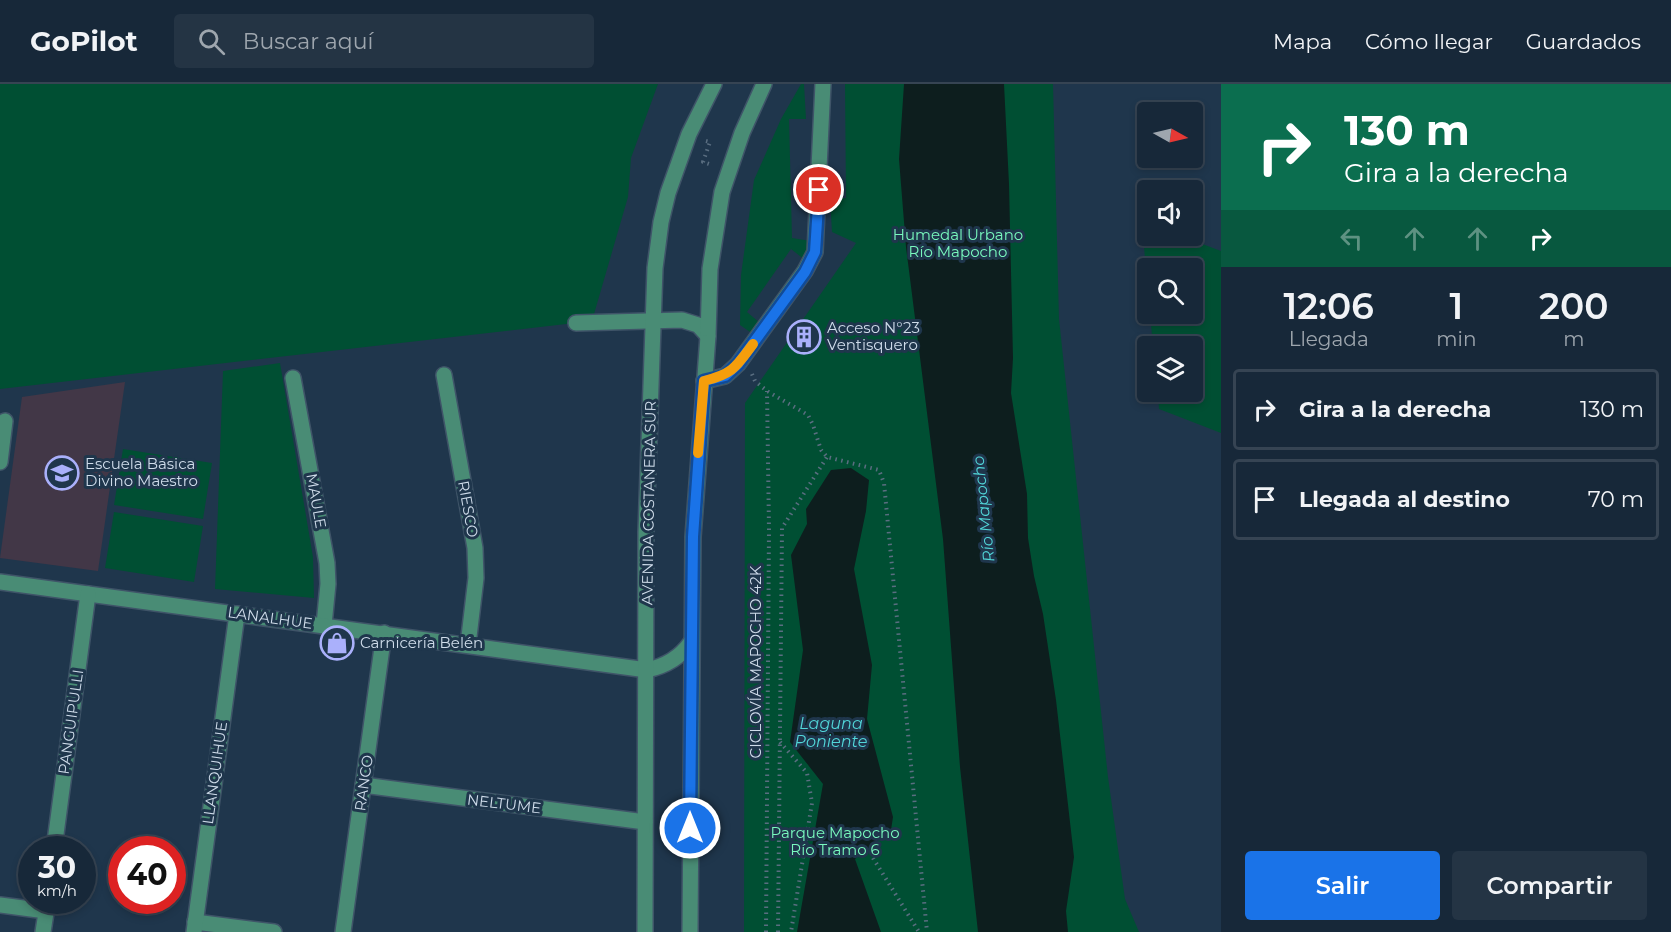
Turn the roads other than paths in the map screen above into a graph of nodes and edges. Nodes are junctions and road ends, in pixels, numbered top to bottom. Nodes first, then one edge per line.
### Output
1 (714, 84) edge
2 (764, 84) edge
3 (823, 84) edge
4 (653, 321) junction
5 (576, 323) dead end
6 (708, 336) junction
7 (444, 375) dead end
8 (294, 378) dead end
9 (704, 381) junction
10 (5, 421) dead end
11 (0, 462) edge
12 (0, 582) edge
13 (88, 594) junction
14 (237, 614) junction
15 (324, 625) junction
16 (384, 633) junction
17 (691, 642) junction
18 (468, 645) junction
19 (647, 670) junction
20 (363, 785) junction
21 (645, 822) junction
22 (56, 836) edge
23 (0, 905) edge
24 (18, 905) edge
25 (46, 914) edge
26 (195, 927) edge
27 (43, 932) edge
28 (274, 932) edge
29 (343, 932) edge
30 (645, 932) edge
31 (690, 932) edge

1 - 4 street, AVENIDA COSTANERA SUR
2 - 6 street
3 - 9 street
4 - 5 street
4 - 6 street
4 - 19 street, AVENIDA COSTANERA SUR
6 - 9 street
7 - 18 street, RIESCO
8 - 15 street, MAULE
9 - 17 street
10 - 11 street
12 - 13 street, LANALHUE
13 - 14 street, LANALHUE
13 - 22 street, PANGUIPULLI
14 - 15 street, LANALHUE
14 - 26 street, LLANQUIHUE
15 - 16 street, LANALHUE
16 - 18 street, LANALHUE
16 - 20 street, RANCO
17 - 19 street
17 - 31 street
18 - 19 street, LANALHUE
19 - 21 street, AVENIDA COSTANERA SUR
20 - 21 street, NELTUME
20 - 29 street, RANCO
21 - 30 street, AVENIDA COSTANERA SUR
23 - 24 street
25 - 27 street
26 - 28 street

